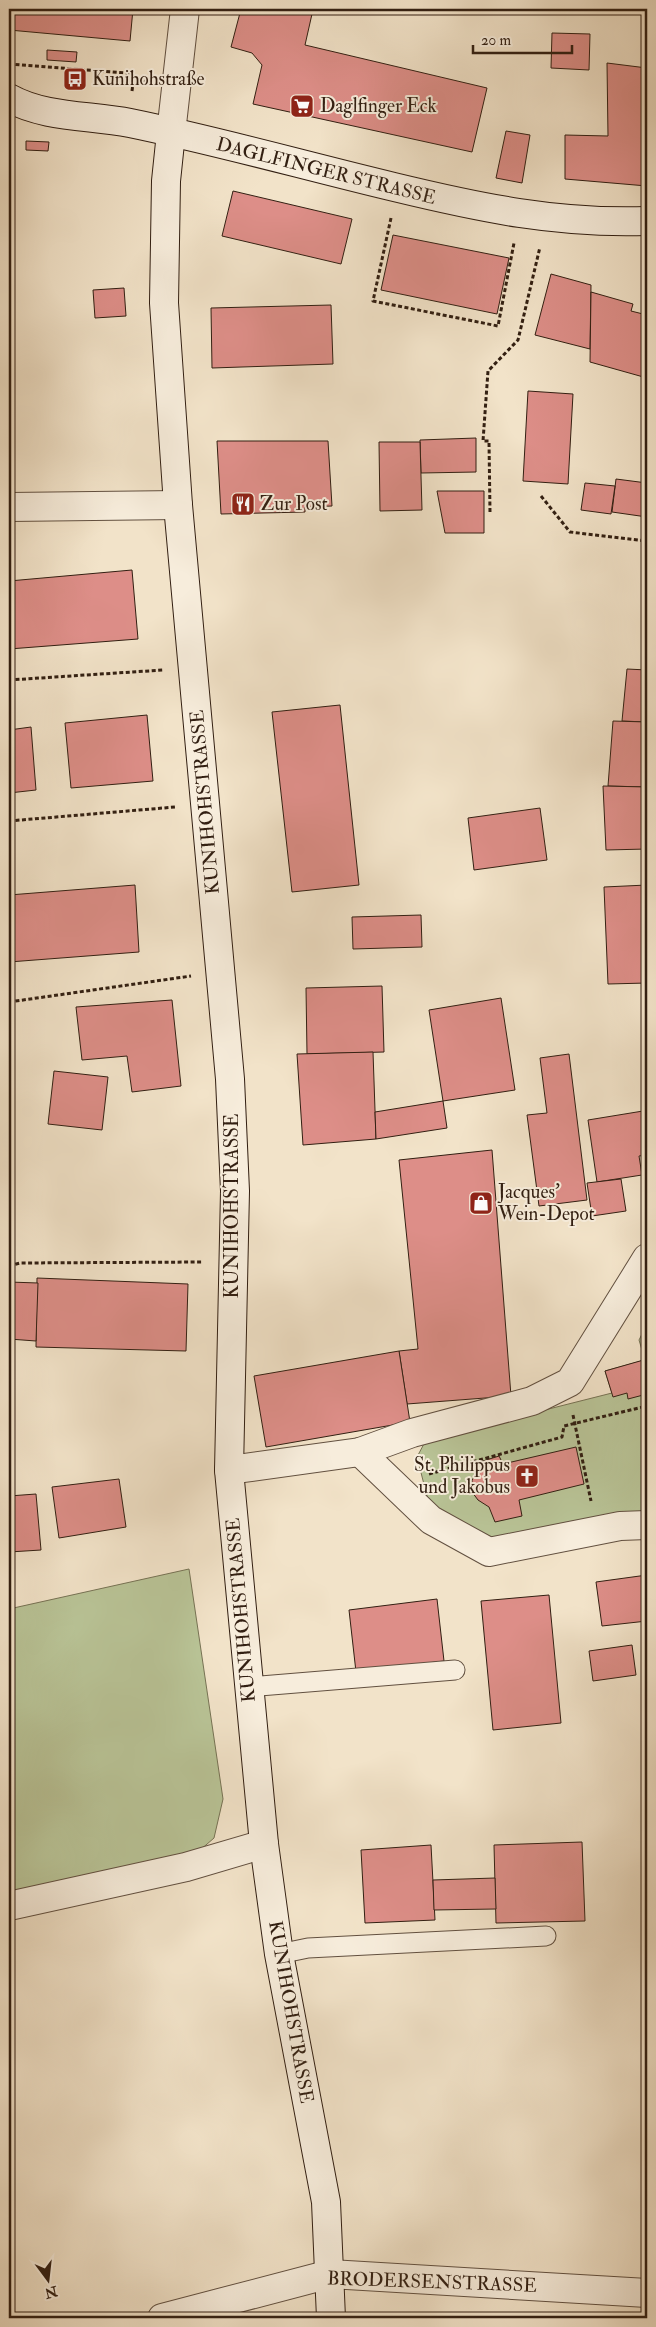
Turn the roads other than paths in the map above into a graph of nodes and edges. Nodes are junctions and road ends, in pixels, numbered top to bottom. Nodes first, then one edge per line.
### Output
1 (185, 9) edge
2 (9, 98) edge
3 (171, 133) junction
4 (647, 223) edge
5 (178, 505) junction
6 (9, 508) edge
7 (647, 1258) edge
8 (360, 1452) junction
9 (229, 1470) junction
10 (647, 1525) edge
11 (455, 1670) dead end
12 (248, 1687) junction
13 (264, 1844) junction
14 (9, 1906) edge
15 (546, 1936) dead end
16 (279, 1954) junction
17 (330, 2274) junction
18 (647, 2293) edge
19 (162, 2318) edge
20 (331, 2318) edge

1 - 3 street, KUNIHOHSTRASSE
2 - 3 street, DAGLFINGER STRASSE
3 - 4 street, DAGLFINGER STRASSE
3 - 5 street, KUNIHOHSTRASSE
5 - 6 street
5 - 9 street, KUNIHOHSTRASSE
7 - 8 street
8 - 9 street
8 - 10 street
9 - 12 street, KUNIHOHSTRASSE
11 - 12 lane
12 - 13 street, KUNIHOHSTRASSE
13 - 14 street
13 - 16 street, KUNIHOHSTRASSE
15 - 16 lane
16 - 17 street, KUNIHOHSTRASSE
17 - 18 street, BRODERSENSTRASSE
17 - 19 street, BRODERSENSTRASSE
17 - 20 street, KUNIHOHSTRASSE

